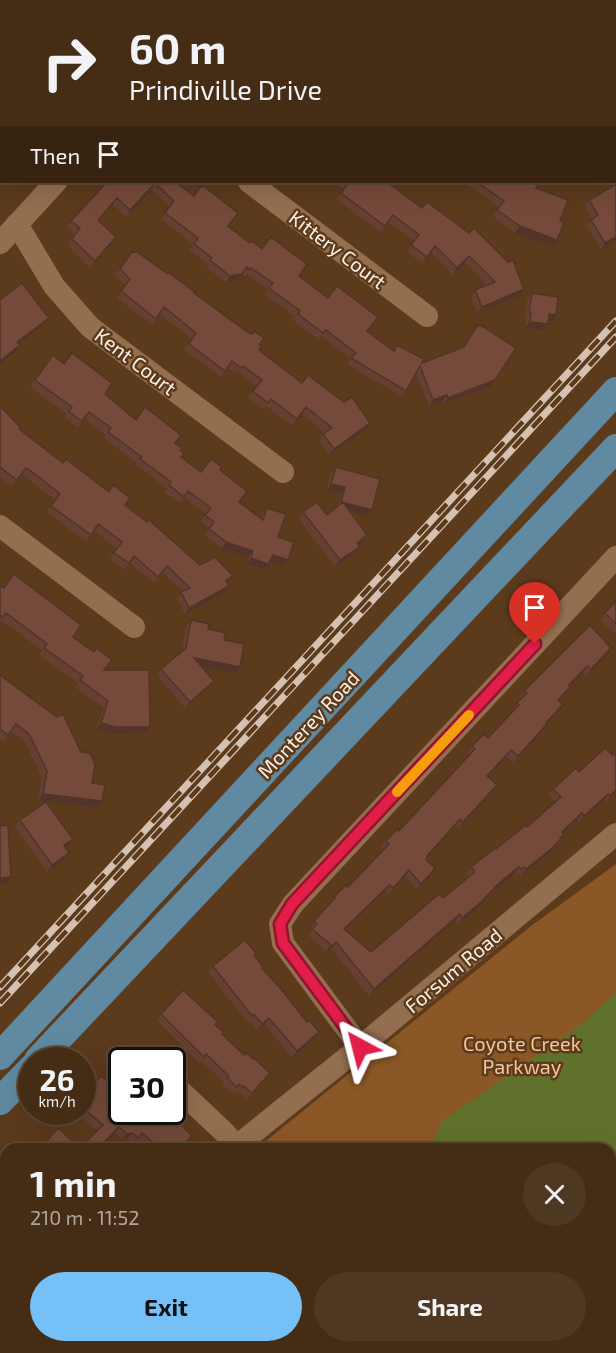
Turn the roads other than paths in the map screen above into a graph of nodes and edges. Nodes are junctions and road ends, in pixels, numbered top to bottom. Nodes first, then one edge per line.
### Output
1 (55, 183) edge
2 (250, 183) edge
3 (17, 224) junction
4 (0, 243) edge
5 (427, 316) dead end
6 (616, 391) edge
7 (616, 448) edge
8 (283, 472) dead end
9 (0, 526) edge
10 (616, 557) edge
11 (134, 627) dead end
12 (616, 834) edge
13 (50, 1047) edge
14 (360, 1047) junction
15 (0, 1056) edge
16 (18, 1082) edge
17 (186, 1096) edge
18 (0, 1101) edge
19 (232, 1143) edge
20 (241, 1143) edge

1 - 3 street
2 - 5 street, Kittery Court
3 - 4 street
3 - 8 street, Kent Court
6 - 15 main road, Monterey Road
7 - 13 main road, Monterey Road
9 - 11 street
10 - 14 street
12 - 14 street, Forsum Road
14 - 20 street, Forsum Road
16 - 18 main road
17 - 19 street

